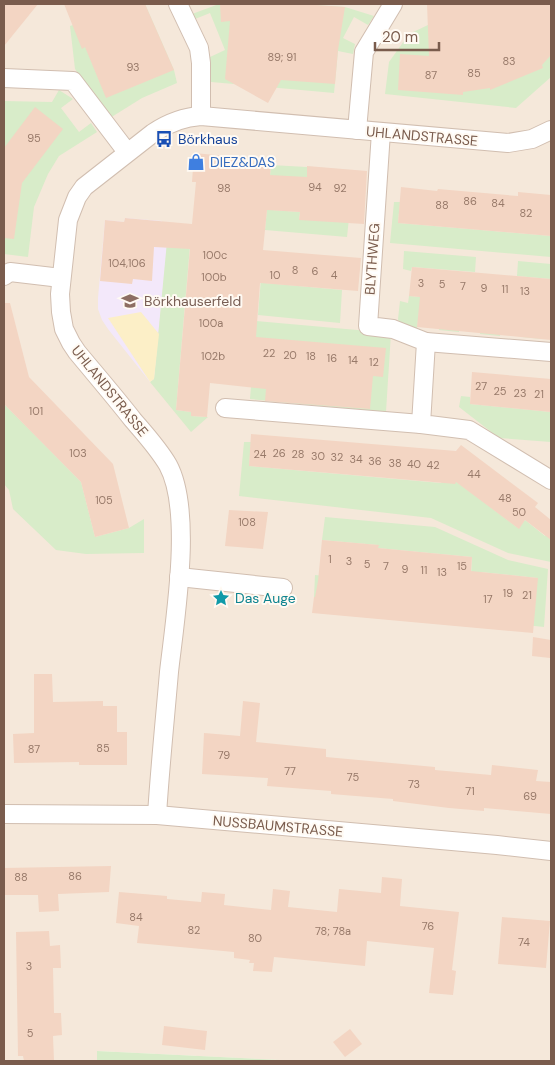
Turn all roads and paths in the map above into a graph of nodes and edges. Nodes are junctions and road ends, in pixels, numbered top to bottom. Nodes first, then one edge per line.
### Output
1 (178, 4) edge
2 (393, 4) edge
3 (4, 78) edge
4 (200, 116) junction
5 (357, 130) junction
6 (551, 130) edge
7 (381, 132) junction
8 (127, 152) junction
9 (4, 276) edge
10 (61, 278) junction
11 (426, 342) junction
12 (551, 352) edge
13 (225, 408) dead end
14 (421, 424) junction
15 (551, 480) edge
16 (179, 577) junction
17 (283, 588) dead end
18 (4, 814) edge
19 (157, 815) junction
20 (551, 851) edge

1 - 4 street
2 - 5 street
3 - 8 street
4 - 5 street, UHLANDSTRASSE
4 - 8 street, UHLANDSTRASSE
5 - 7 street, UHLANDSTRASSE
6 - 7 street, UHLANDSTRASSE
7 - 11 street, BLYTHWEG
8 - 10 street, UHLANDSTRASSE
9 - 10 street
10 - 16 street, UHLANDSTRASSE
11 - 12 street, BLYTHWEG
11 - 14 street
13 - 14 street
14 - 15 street
16 - 17 street
16 - 19 street, UHLANDSTRASSE
18 - 19 street, NUSSBAUMSTRASSE
19 - 20 street, NUSSBAUMSTRASSE

